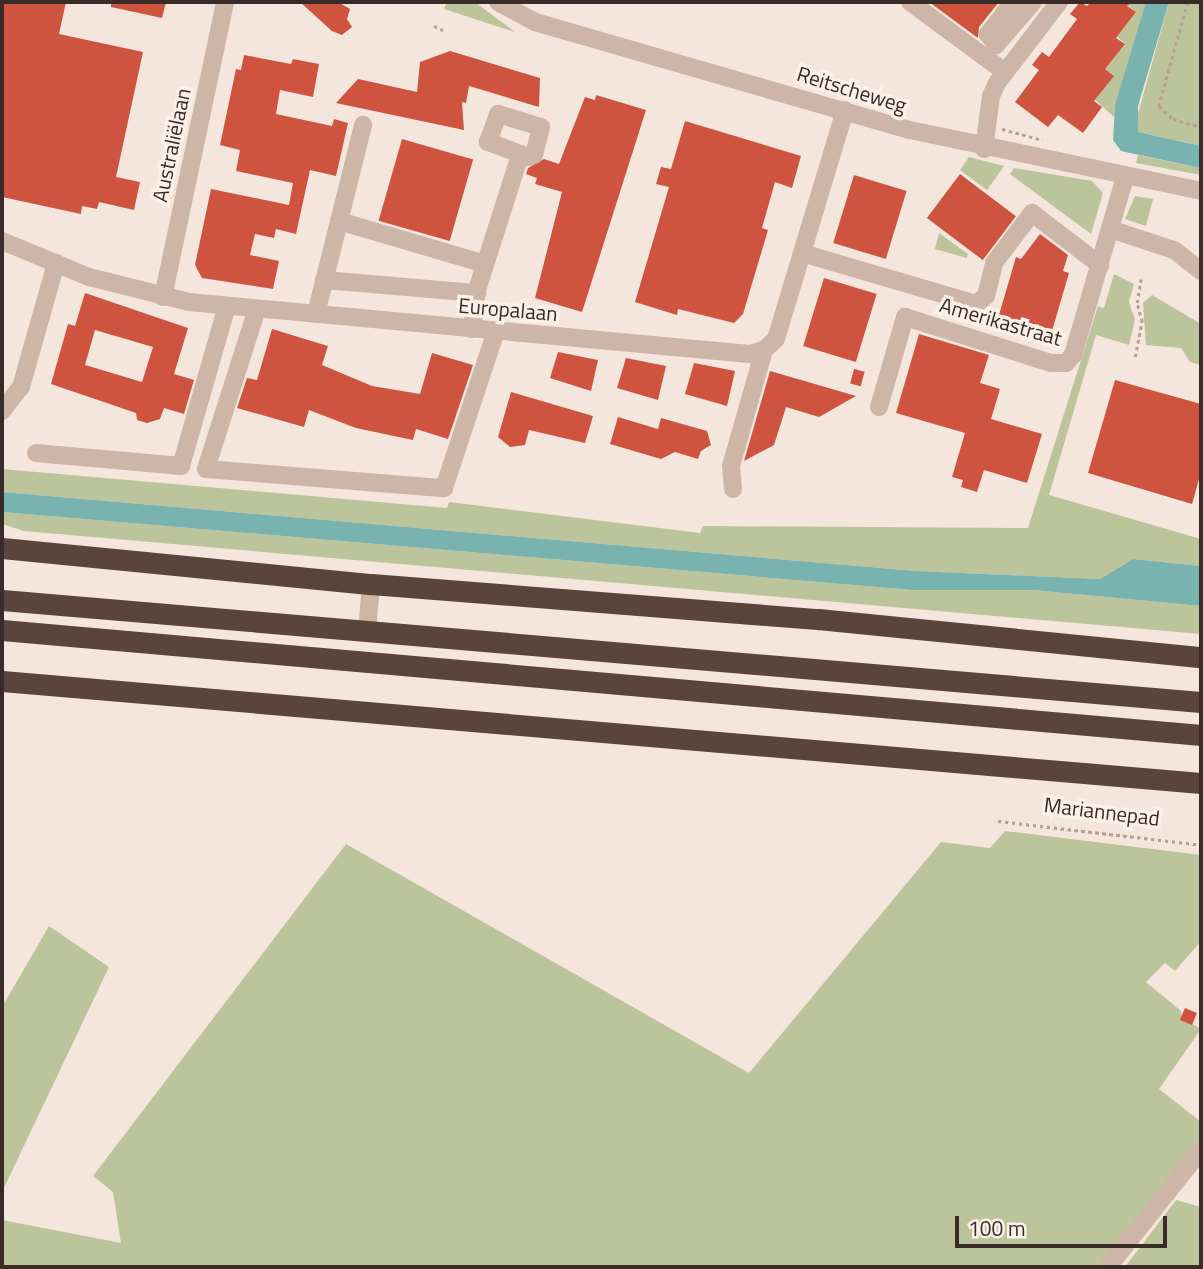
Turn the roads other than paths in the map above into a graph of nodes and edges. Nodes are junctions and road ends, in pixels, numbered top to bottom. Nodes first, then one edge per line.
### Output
1 (225, 2) edge
2 (498, 2) edge
3 (910, 2) edge
4 (1013, 2) edge
5 (1033, 2) edge
6 (1059, 2) edge
7 (1005, 72) junction
8 (845, 110) junction
9 (363, 125) dead end
10 (984, 149) junction
11 (520, 155) dead end
12 (1125, 177) junction
13 (1201, 191) edge
14 (339, 221) junction
15 (1110, 229) junction
16 (2, 241) edge
17 (802, 253) junction
18 (56, 263) junction
19 (485, 264) junction
20 (1100, 265) junction
21 (1201, 271) edge
22 (324, 280) junction
23 (477, 293) junction
24 (163, 297) junction
25 (227, 306) junction
26 (257, 309) junction
27 (316, 314) junction
28 (472, 328) junction
29 (496, 331) junction
30 (764, 350) junction
31 (879, 407) dead end
32 (2, 411) edge
33 (36, 453) dead end
34 (733, 489) dead end
35 (2, 548) edge
36 (371, 584) junction
37 (2, 600) edge
38 (2, 631) edge
39 (367, 632) junction
40 (1201, 657) edge
41 (2, 681) edge
42 (1201, 702) edge
43 (1201, 735) edge
44 (1128, 776) junction
45 (1201, 783) edge
46 (1201, 793) edge
47 (1201, 1150) edge
48 (1108, 1267) edge

1 - 24 street, Australiëlaan
2 - 8 street, Reitscheweg
3 - 7 street
4 - 5 street
6 - 7 street
7 - 10 street
8 - 10 street, Reitscheweg
8 - 17 street
9 - 14 street
10 - 12 street, Reitscheweg
11 - 19 street
12 - 13 street, Reitscheweg
12 - 15 street, Amerikastraat
14 - 19 street
14 - 22 street
15 - 20 street, Amerikastraat
15 - 21 street
16 - 18 street, Europalaan
17 - 20 street, Amerikastraat
17 - 30 street
18 - 24 street, Europalaan
18 - 32 street
19 - 23 street
20 - 31 street, Amerikastraat
22 - 23 street
22 - 27 street
23 - 28 street
24 - 25 street, Europalaan
25 - 26 street, Europalaan
25 - 33 street
26 - 27 street, Europalaan
26 - 29 street
27 - 28 street, Europalaan
28 - 29 street, Europalaan
29 - 30 street, Europalaan
30 - 34 street
35 - 36 highway
36 - 39 street
36 - 40 highway
37 - 39 highway
38 - 43 highway
39 - 42 highway
41 - 44 highway
44 - 45 highway
44 - 46 highway
47 - 48 street

